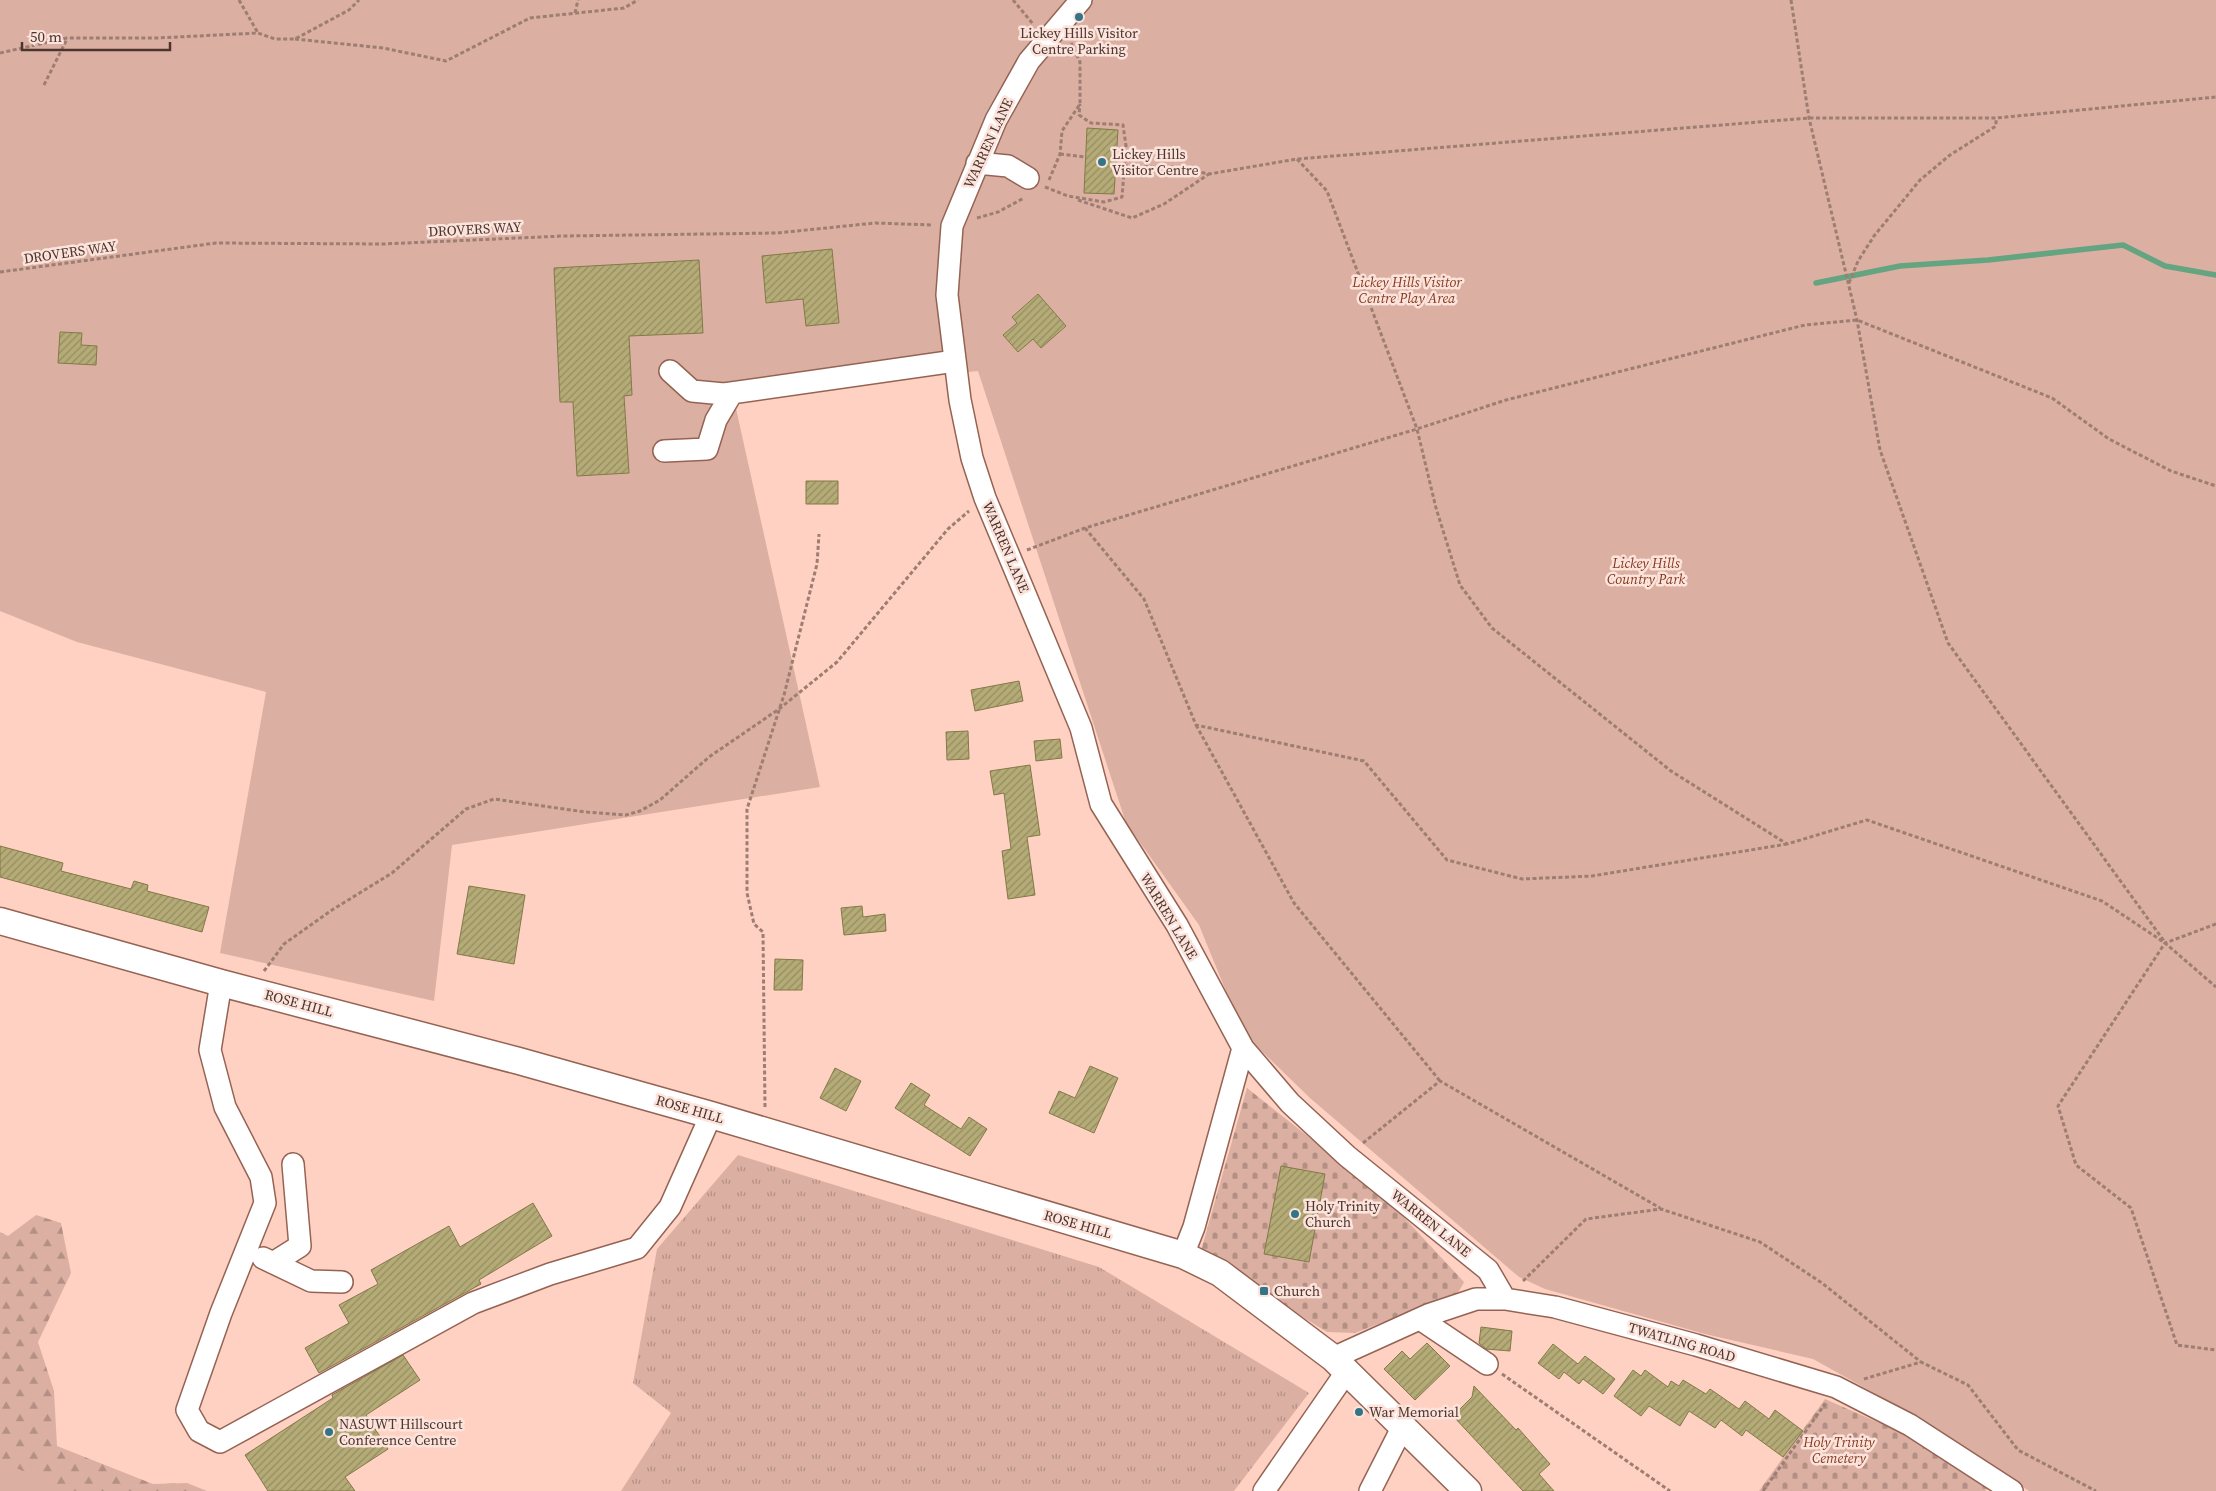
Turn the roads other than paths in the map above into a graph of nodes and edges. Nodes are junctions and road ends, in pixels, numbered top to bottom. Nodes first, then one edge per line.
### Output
1 (1081, 0) edge
2 (977, 163) junction
3 (1036, 188) road end
4 (955, 361) junction
5 (670, 371) dead end
6 (732, 393) junction
7 (664, 451) dead end
8 (0, 921) edge
9 (222, 983) junction
10 (1243, 1048) junction
11 (711, 1115) junction
12 (293, 1164) dead end
13 (247, 1251) junction
14 (1183, 1255) junction
15 (273, 1263) junction
16 (342, 1282) dead end
17 (1505, 1299) junction
18 (1420, 1319) junction
19 (1340, 1364) junction
20 (1487, 1364) road end
21 (1402, 1428) junction
22 (1264, 1491) edge
23 (1370, 1491) edge
24 (1468, 1491) edge
25 (2012, 1491) edge

1 - 2 street, WARREN LANE
2 - 3 street
2 - 4 street, WARREN LANE
4 - 6 street
4 - 10 street, WARREN LANE
5 - 6 street
6 - 7 street
8 - 9 main road, ROSE HILL
9 - 11 main road, ROSE HILL
9 - 13 street
10 - 14 street
10 - 17 street, WARREN LANE
11 - 13 street
11 - 14 main road, ROSE HILL
12 - 15 street
13 - 15 street
14 - 19 main road, ROSE HILL
15 - 16 street
17 - 18 street, TWATLING ROAD
17 - 25 street, TWATLING ROAD
18 - 19 street, TWATLING ROAD
18 - 20 street
19 - 21 main road, ROSE HILL
19 - 22 street
21 - 23 street
21 - 24 main road, ROSE HILL

